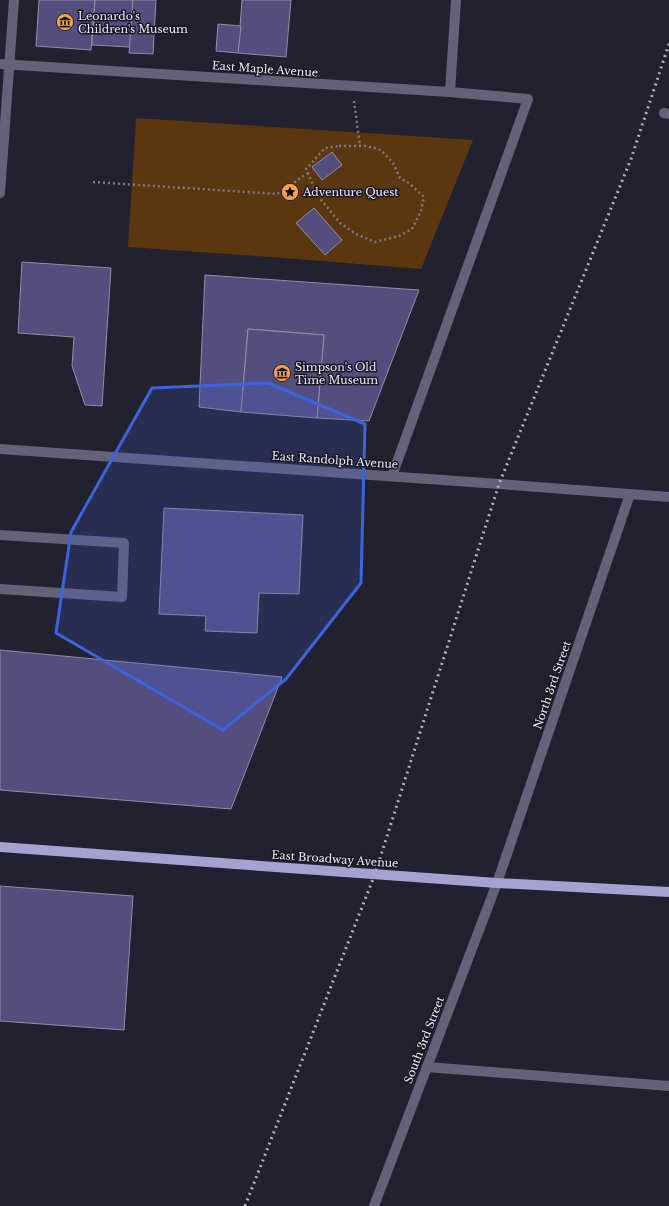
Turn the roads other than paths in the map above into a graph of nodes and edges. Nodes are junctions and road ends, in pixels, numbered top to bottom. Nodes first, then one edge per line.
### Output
1 (14, 0) edge
2 (456, 0) edge
3 (5, 64) edge
4 (450, 92) junction
5 (1, 174) edge
6 (0, 193) edge
7 (0, 449) edge
8 (392, 476) junction
9 (630, 494) junction
10 (669, 497) edge
11 (0, 535) edge
12 (0, 589) edge
13 (0, 847) edge
14 (497, 883) junction
15 (669, 892) edge
16 (427, 1068) junction
17 (669, 1086) edge
18 (374, 1206) edge

1 - 3 street
2 - 4 street
3 - 4 street, East Maple Avenue
3 - 5 street
4 - 8 street, East Maple Avenue
5 - 6 street
7 - 8 street, East Randolph Avenue
8 - 9 street, East Randolph Avenue
9 - 10 street, East Randolph Avenue
9 - 14 street, North 3rd Street
11 - 12 street
13 - 14 main road, East Broadway Avenue
14 - 15 main road, East Broadway Avenue
14 - 16 street, South 3rd Street
16 - 17 street
16 - 18 street, South 3rd Street

